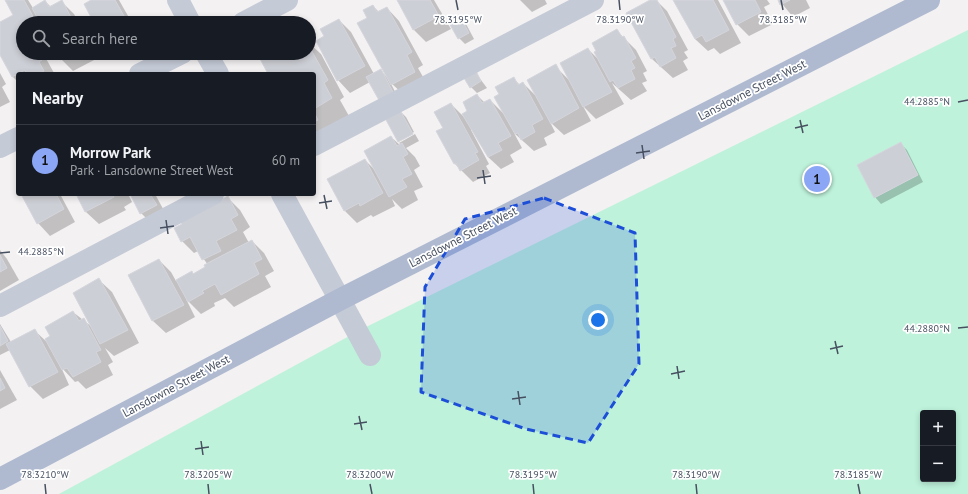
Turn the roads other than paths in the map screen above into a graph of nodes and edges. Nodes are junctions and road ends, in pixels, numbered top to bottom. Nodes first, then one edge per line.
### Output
1 (178, 0) edge
2 (286, 0) edge
3 (593, 0) edge
4 (929, 0) edge
5 (186, 16) edge
6 (256, 16) edge
7 (168, 60) edge
8 (210, 60) edge
9 (144, 72) edge
10 (217, 72) edge
11 (16, 139) edge
12 (316, 144) edge
13 (0, 148) edge
14 (209, 196) edge
15 (283, 196) edge
16 (341, 299) junction
17 (0, 306) edge
18 (370, 355) dead end
19 (0, 479) edge

1 - 5 street
2 - 6 street
3 - 12 street
4 - 16 main road, Lansdowne Street West
7 - 9 street
8 - 10 street
11 - 13 street
14 - 17 street
15 - 16 street
16 - 18 street
16 - 19 main road, Lansdowne Street West

